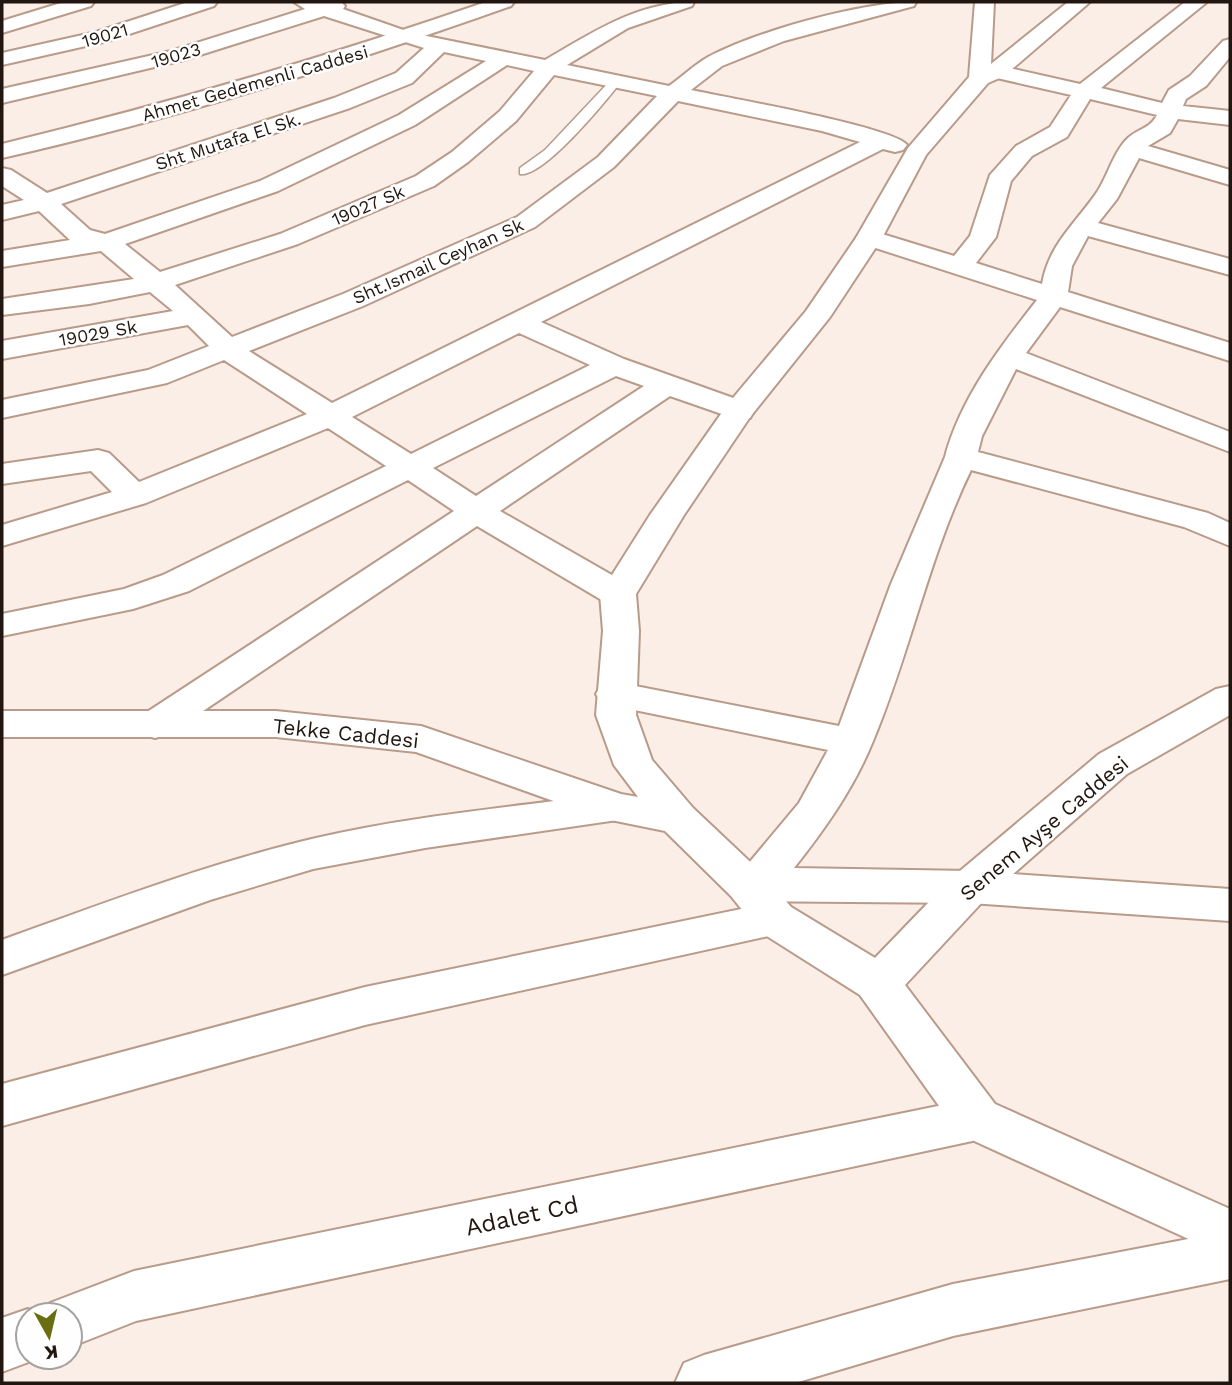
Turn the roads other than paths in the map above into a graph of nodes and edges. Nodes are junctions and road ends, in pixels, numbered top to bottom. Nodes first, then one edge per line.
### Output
1 (84, 2) edge
2 (207, 2) edge
3 (303, 2) edge
4 (347, 2) edge
5 (503, 2) edge
6 (685, 2) edge
7 (907, 2) edge
8 (984, 2) edge
9 (1080, 2) edge
10 (1197, 2) edge
11 (324, 9) junction
12 (2, 27) edge
13 (407, 38) junction
14 (441, 43) junction
15 (1230, 45) edge
16 (2, 59) edge
17 (501, 60) junction
18 (550, 67) junction
19 (988, 75) junction
20 (614, 83) junction
21 (1084, 91) junction
22 (673, 93) junction
23 (2, 96) edge
24 (1170, 111) junction
25 (1230, 118) edge
26 (883, 140) junction
27 (1134, 149) junction
28 (2, 151) edge
29 (916, 153) junction
30 (525, 171) dead end
31 (1230, 178) edge
32 (4, 179) edge
33 (44, 202) junction
34 (2, 213) edge
35 (1081, 226) junction
36 (869, 239) junction
37 (106, 242) junction
38 (2, 259) edge
39 (1230, 267) edge
40 (958, 268) junction
41 (157, 282) junction
42 (1054, 296) junction
43 (2, 307) edge
44 (195, 315) junction
45 (520, 323) junction
46 (2, 350) edge
47 (228, 350) junction
48 (1230, 352) edge
49 (1008, 356) junction
50 (614, 365) junction
51 (667, 384) junction
52 (2, 409) edge
53 (739, 411) junction
54 (332, 415) junction
55 (1230, 443) edge
56 (961, 457) junction
57 (409, 467) junction
58 (2, 474) edge
59 (134, 496) junction
60 (481, 511) junction
61 (2, 536) edge
62 (1230, 536) edge
63 (618, 594) junction
64 (2, 625) edge
65 (615, 694) junction
66 (1230, 698) edge
67 (2, 724) edge
68 (155, 725) junction
69 (853, 742) junction
70 (616, 808) junction
71 (678, 818) junction
72 (970, 887) junction
73 (760, 895) junction
74 (1230, 905) edge
75 (2, 958) edge
76 (876, 982) junction
77 (2, 1105) edge
78 (976, 1119) junction
79 (1230, 1234) edge
80 (1230, 1255) edge
81 (84, 1316) edge
82 (704, 1383) edge

1 - 12 street
2 - 16 street, 19021
3 - 11 street
4 - 11 street, 19023
5 - 13 street, Ahmet Gedemenli Caddesi
6 - 18 street, 19027 Sk
7 - 22 street, Sht.Ismail Ceyhan Sk
8 - 19 street
9 - 19 street
10 - 21 street
11 - 13 street
11 - 23 street, 19023
13 - 14 street
13 - 28 street, Ahmet Gedemenli Caddesi
14 - 17 street
14 - 33 street, Sht Mutafa El Sk.
15 - 24 street
17 - 18 street
17 - 37 street
18 - 20 street
18 - 41 street, 19027 Sk
19 - 21 street
19 - 29 street
20 - 22 street
20 - 30 lane
21 - 24 street
21 - 40 street
22 - 26 street
22 - 47 street, Sht.Ismail Ceyhan Sk
24 - 25 street
24 - 27 street
26 - 29 street
26 - 45 street
27 - 31 street
27 - 35 street
29 - 36 street
32 - 33 street
33 - 34 street, Sht Mutafa El Sk.
33 - 37 street
35 - 39 street
35 - 42 street
36 - 40 street
36 - 53 street
37 - 38 street
37 - 41 street
40 - 42 street
41 - 43 street, 19027 Sk
41 - 44 street
42 - 48 street
42 - 49 street
44 - 46 street, 19029 Sk
44 - 47 street
45 - 50 street
45 - 54 street
47 - 52 street, Sht.Ismail Ceyhan Sk
47 - 54 street
49 - 55 street
49 - 56 street
50 - 51 street
50 - 57 street
51 - 53 street
51 - 60 street
53 - 63 street
54 - 57 street
54 - 59 street
56 - 62 street
56 - 69 street
57 - 60 street
57 - 64 street
58 - 59 street
59 - 61 street
60 - 63 street
60 - 68 street
63 - 65 street
65 - 69 street
65 - 71 street
66 - 72 street, Senem Ayşe Caddesi
67 - 68 street, Tekke Caddesi
68 - 70 street, Tekke Caddesi
69 - 73 street
70 - 71 street, Tekke Caddesi
70 - 75 street
71 - 73 street
72 - 73 street
72 - 74 street
72 - 76 street, Senem Ayşe Caddesi
73 - 76 street
73 - 77 street
76 - 78 street
78 - 79 street
78 - 81 street, Adalet Cd
80 - 82 street

